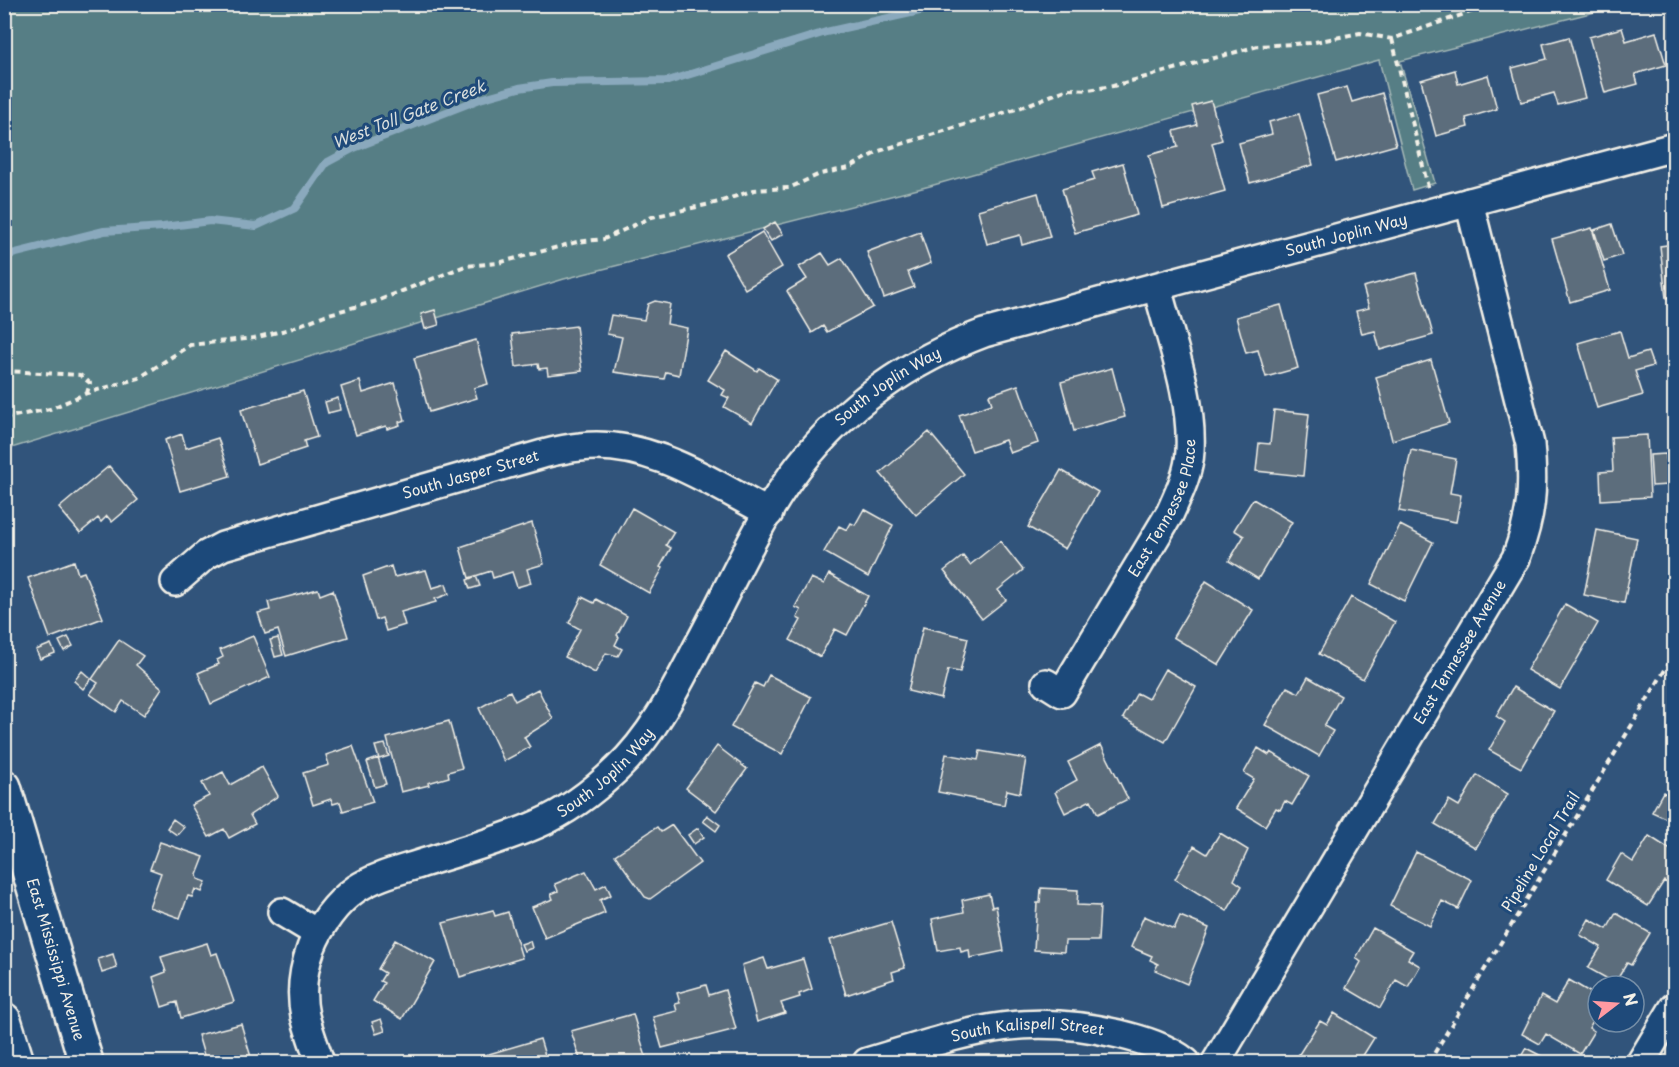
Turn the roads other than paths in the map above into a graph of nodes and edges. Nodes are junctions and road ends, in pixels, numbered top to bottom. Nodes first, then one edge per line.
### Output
1 (1674, 147) edge
2 (1469, 202) junction
3 (1156, 287) junction
4 (769, 513) junction
5 (175, 582) dead end
6 (1046, 683) dead end
7 (4, 787) edge
8 (282, 912) dead end
9 (317, 933) junction
10 (1674, 1007) edge
11 (4, 1020) edge
12 (17, 1062) edge
13 (86, 1062) edge
14 (320, 1062) edge
15 (867, 1062) edge
16 (1186, 1062) edge
17 (1216, 1062) edge
18 (1641, 1062) edge

1 - 2 street, South Joplin Way
2 - 3 street, South Joplin Way
2 - 17 street, East Tennessee Avenue
3 - 4 street, South Joplin Way
3 - 6 street, East Tennessee Place
4 - 5 street, South Jasper Street
4 - 9 street, South Joplin Way
7 - 13 main road, East Mississippi Avenue
8 - 9 street
9 - 14 street, South Joplin Way
10 - 18 street
11 - 12 main road
15 - 16 street, South Kalispell Street

